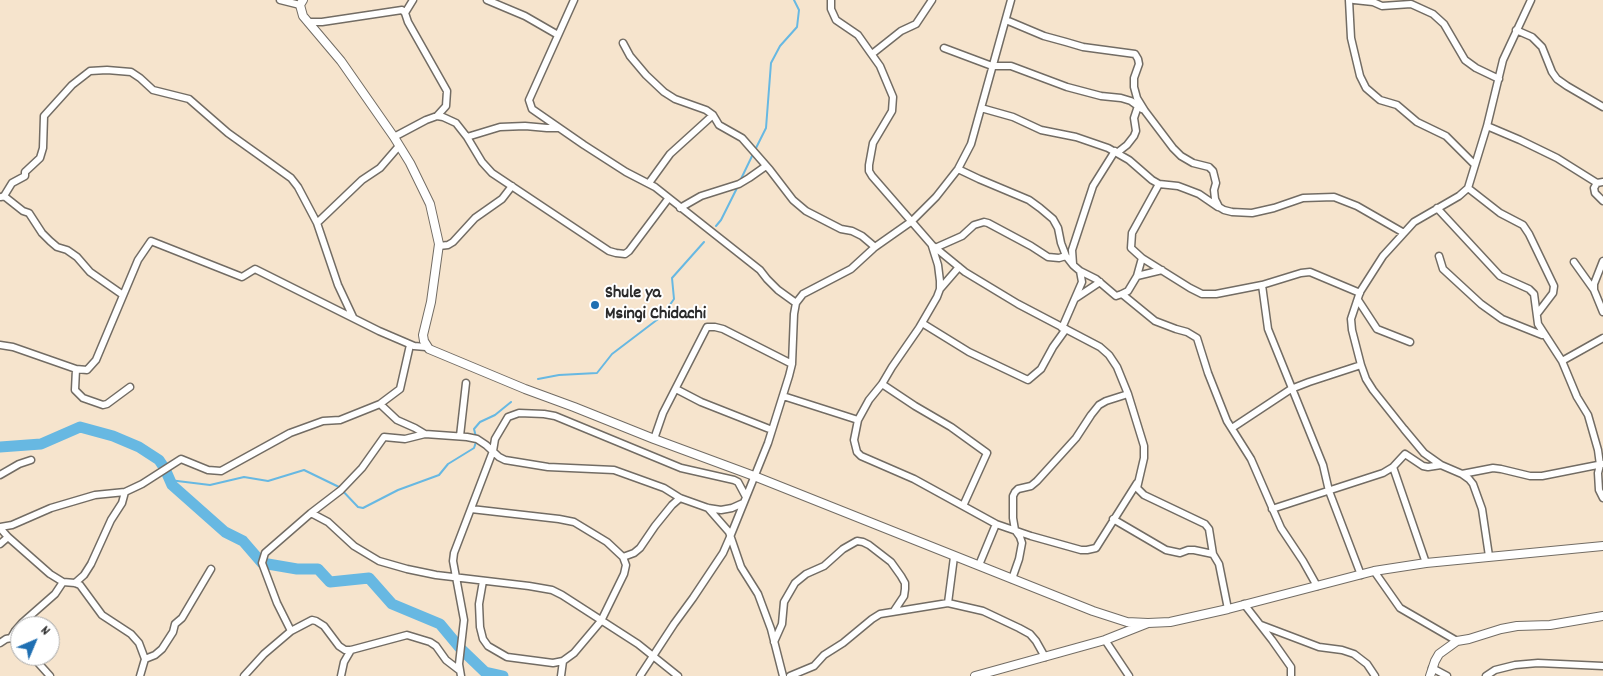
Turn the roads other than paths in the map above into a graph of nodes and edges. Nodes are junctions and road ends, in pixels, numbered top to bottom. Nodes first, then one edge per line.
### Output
1 (280, 0) edge
2 (414, 0) edge
3 (487, 0) edge
4 (574, 0) edge
5 (831, 0) edge
6 (932, 0) edge
7 (1011, 0) edge
8 (1349, 0) edge
9 (1354, 0) edge
10 (1530, 0) edge
11 (302, 2) edge
12 (406, 13) junction
13 (1006, 20) junction
14 (308, 22) junction
15 (1516, 30) junction
16 (558, 35) junction
17 (623, 43) dead end
18 (944, 48) dead end
19 (872, 54) junction
20 (992, 66) junction
21 (1499, 79) junction
22 (1138, 106) junction
23 (1603, 107) edge
24 (981, 108) junction
25 (1145, 111) junction
26 (713, 115) junction
27 (437, 116) junction
28 (1487, 126) junction
29 (558, 128) junction
30 (467, 136) junction
31 (394, 137) junction
32 (399, 146) junction
33 (1117, 151) junction
34 (1475, 165) junction
35 (766, 166) junction
36 (958, 169) junction
37 (1600, 182) edge
38 (649, 183) junction
39 (1159, 184) junction
40 (512, 186) junction
41 (1468, 188) junction
42 (1214, 190) junction
43 (1, 197) edge
44 (1203, 197) junction
45 (668, 199) junction
46 (1603, 202) edge
47 (1219, 207) junction
48 (680, 208) junction
49 (1437, 208) junction
50 (912, 221) junction
51 (317, 223) junction
52 (1404, 233) junction
53 (439, 246) junction
54 (934, 246) junction
55 (875, 247) junction
56 (1066, 256) junction
57 (1439, 256) dead end
58 (1142, 258) junction
59 (1603, 261) edge
60 (1574, 262) dead end
61 (1073, 265) junction
62 (959, 267) junction
63 (1080, 270) junction
64 (1162, 270) junction
65 (1137, 276) junction
66 (1100, 282) junction
67 (1262, 285) junction
68 (940, 289) junction
69 (1594, 290) junction
70 (1122, 294) junction
71 (123, 295) junction
72 (1359, 296) junction
73 (1076, 298) junction
74 (796, 303) junction
75 (1602, 308) edge
76 (1537, 314) junction
77 (353, 317) junction
78 (922, 323) junction
79 (1064, 328) junction
80 (1545, 335) junction
81 (1603, 338) edge
82 (1410, 342) dead end
83 (0, 345) edge
84 (410, 345) junction
85 (426, 347) junction
86 (1562, 361) junction
87 (792, 364) junction
88 (1361, 365) junction
89 (76, 368) junction
90 (466, 383) dead end
91 (882, 384) junction
92 (130, 387) dead end
93 (676, 389) junction
94 (1292, 389) junction
95 (1128, 394) junction
96 (783, 396) junction
97 (380, 404) junction
98 (858, 420) junction
99 (1232, 428) junction
100 (772, 430) junction
101 (425, 434) junction
102 (460, 436) junction
103 (654, 439) junction
104 (493, 452) junction
105 (31, 460) dead end
106 (1601, 464) edge
107 (1441, 465) junction
108 (1393, 467) junction
109 (1462, 474) junction
110 (0, 475) edge
111 (754, 476) junction
112 (1137, 483) junction
113 (1328, 491) junction
114 (125, 492) junction
115 (680, 498) junction
116 (1603, 498) edge
117 (745, 500) junction
118 (963, 506) junction
119 (708, 508) junction
120 (471, 509) junction
121 (1272, 509) junction
122 (311, 513) junction
123 (1113, 520) junction
124 (996, 524) junction
125 (0, 528) edge
126 (1015, 530) junction
127 (8, 537) junction
128 (730, 537) junction
129 (0, 544) edge
130 (1603, 546) edge
131 (1213, 554) junction
132 (1489, 556) junction
133 (623, 557) junction
134 (954, 557) junction
135 (1426, 563) junction
136 (979, 564) junction
137 (211, 569) dead end
138 (1374, 571) junction
139 (1361, 575) junction
140 (456, 578) junction
141 (1012, 579) junction
142 (483, 581) junction
143 (63, 582) junction
144 (75, 582) junction
145 (1317, 586) junction
146 (948, 603) junction
147 (1244, 604) junction
148 (1228, 608) junction
149 (894, 611) junction
150 (30, 616) edge
151 (1603, 616) edge
152 (601, 621) junction
153 (1148, 624) junction
154 (1260, 625) junction
155 (291, 631) junction
156 (1105, 640) junction
157 (1457, 641) junction
158 (774, 642) junction
159 (351, 650) junction
160 (654, 656) junction
161 (1045, 657) junction
162 (145, 659) junction
163 (562, 661) junction
164 (41, 666) edge
165 (1603, 666) edge
166 (1431, 672) edge
167 (460, 673) edge
168 (50, 676) edge
169 (140, 676) edge
170 (244, 676) edge
171 (341, 676) edge
172 (561, 676) edge
173 (640, 676) edge
174 (678, 676) edge
175 (783, 676) edge
176 (790, 676) edge
177 (974, 676) edge
178 (1129, 676) edge
179 (1291, 676) edge
180 (1375, 676) edge
181 (1447, 676) edge
182 (1486, 676) edge

1 - 11 street
2 - 12 street
3 - 16 street
4 - 16 street
5 - 19 street
6 - 19 street
7 - 13 street
8 - 34 street
9 - 21 street
10 - 15 street
11 - 14 street
12 - 14 street
12 - 27 street
13 - 20 street
13 - 25 street
14 - 31 street
15 - 21 street
15 - 23 street
16 - 29 street
17 - 26 street
18 - 20 street
19 - 50 street
20 - 22 street
20 - 24 street
21 - 28 street
22 - 25 street
22 - 33 street
24 - 33 street
24 - 36 street
25 - 42 street
26 - 35 street
26 - 38 street
27 - 30 street
27 - 31 street
28 - 34 street
28 - 37 street
29 - 30 street
29 - 38 street
30 - 40 street
31 - 32 street
32 - 51 street
32 - 53 street
33 - 39 street
33 - 61 street
34 - 41 street
35 - 48 street
35 - 55 street
36 - 50 street
36 - 56 street
37 - 46 street
38 - 45 street
39 - 44 street
39 - 58 street
40 - 45 street
40 - 53 street
41 - 49 street
41 - 76 street
42 - 44 street
42 - 47 street
43 - 51 street
43 - 71 street
44 - 47 street
45 - 48 street
47 - 52 street
48 - 74 street
49 - 52 street
49 - 76 street
50 - 54 street
50 - 55 street
51 - 77 street
52 - 72 street
53 - 85 street
54 - 56 street
54 - 62 street
54 - 68 street
55 - 74 street
56 - 61 street
57 - 80 street
58 - 64 street
58 - 65 street
59 - 69 street
60 - 69 street
61 - 63 street
62 - 68 street
62 - 79 street
63 - 66 street
63 - 73 street
64 - 65 street
64 - 67 street
65 - 70 street
66 - 70 street
66 - 73 street
67 - 72 street
67 - 94 street
68 - 78 street
69 - 75 street
70 - 99 street
71 - 77 street
71 - 89 street
72 - 82 street
72 - 88 street
73 - 79 street
74 - 87 street
76 - 80 street
77 - 84 street
78 - 79 street
78 - 91 street
79 - 95 street
80 - 86 street
81 - 86 street
83 - 89 street
84 - 85 street
84 - 97 street
85 - 103 street
86 - 106 street
87 - 93 street
87 - 96 street
88 - 94 street
88 - 107 street
89 - 92 street
90 - 102 street
91 - 98 street
91 - 118 street
93 - 100 street
93 - 103 street
94 - 99 street
94 - 113 street
95 - 112 street
95 - 126 street
96 - 98 street
96 - 100 street
97 - 101 street
97 - 114 street
98 - 118 street
99 - 121 street
100 - 111 street
101 - 102 street
101 - 122 street
102 - 104 street
103 - 111 street
104 - 115 street
104 - 117 street
104 - 120 street
105 - 110 street
106 - 109 street
106 - 116 street
107 - 108 street
107 - 109 street
108 - 113 street
108 - 135 street
109 - 132 street
111 - 117 street
111 - 134 street
112 - 123 street
112 - 131 street
113 - 121 street
113 - 139 street
114 - 125 street
114 - 144 street
115 - 119 street
115 - 133 street
117 - 119 street
117 - 128 street
118 - 124 street
119 - 128 street
120 - 133 street
120 - 140 street
121 - 145 street
122 - 140 street
122 - 155 street
123 - 126 street
123 - 131 street
124 - 126 street
124 - 136 street
125 - 127 street
126 - 141 street
127 - 129 street
127 - 143 street
128 - 158 street
128 - 160 street
130 - 132 street
131 - 148 street
132 - 135 street
133 - 152 street
134 - 136 street
134 - 146 street
135 - 138 street
136 - 141 street
137 - 162 street
138 - 139 street
138 - 157 street
139 - 145 street
140 - 142 street
140 - 167 street
141 - 153 street
142 - 152 street
142 - 163 street
143 - 144 street
143 - 150 street
144 - 162 street
145 - 147 street
146 - 149 street
146 - 161 street
147 - 148 street
147 - 154 street
148 - 153 street
149 - 158 street
149 - 176 street
151 - 157 street
152 - 160 street
152 - 163 street
153 - 156 street
154 - 179 street
154 - 180 street
155 - 159 street
155 - 170 street
156 - 161 street
156 - 178 street
157 - 166 street
158 - 175 street
159 - 167 street
159 - 171 street
160 - 173 street
160 - 174 street
161 - 177 street
162 - 169 street
163 - 172 street
164 - 168 street
165 - 182 street
166 - 181 street

